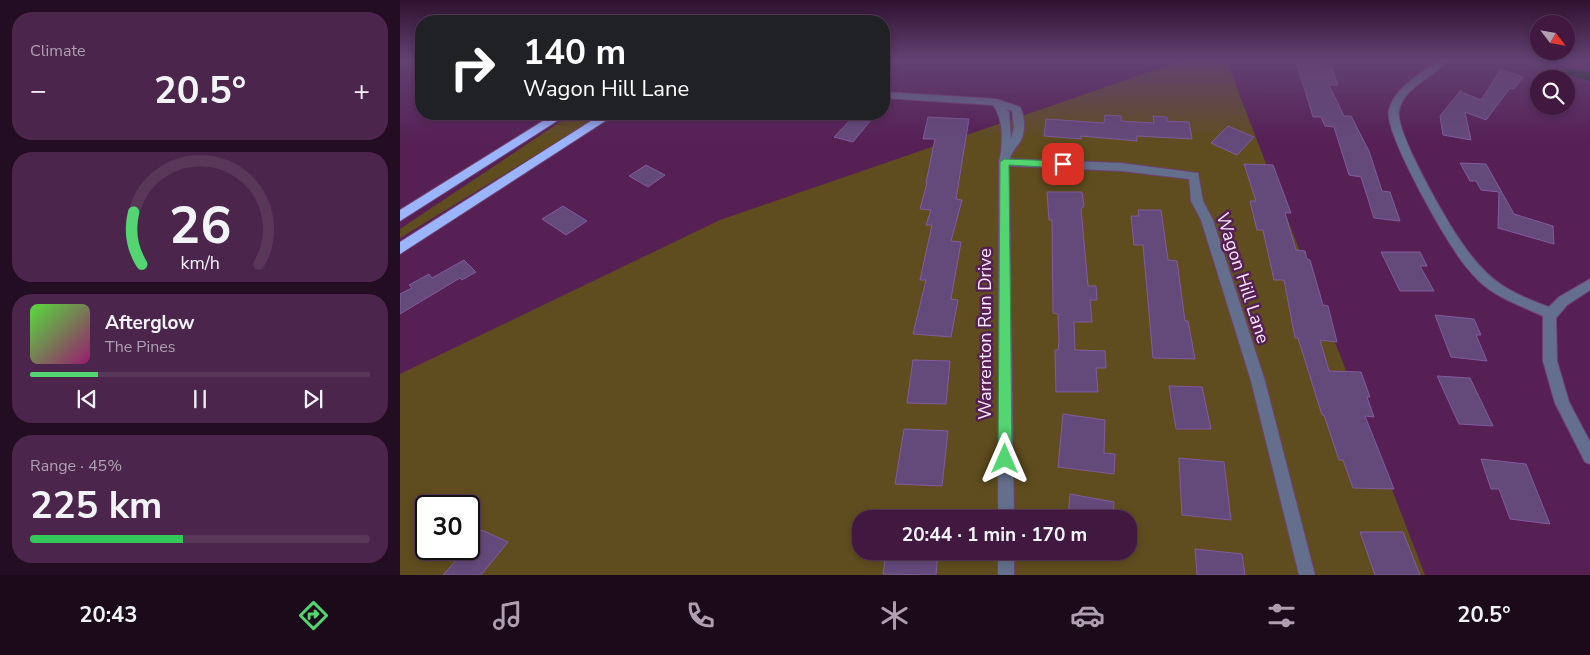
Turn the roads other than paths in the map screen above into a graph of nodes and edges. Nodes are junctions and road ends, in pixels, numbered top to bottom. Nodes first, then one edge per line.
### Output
1 (1410, 87) edge
2 (890, 95) edge
3 (996, 102) junction
4 (552, 120) edge
5 (601, 120) edge
6 (1005, 130) junction
7 (1020, 132) junction
8 (1006, 156) junction
9 (400, 216) edge
10 (400, 249) edge
11 (1590, 284) edge
12 (1551, 314) junction
13 (1590, 457) edge
14 (1006, 510) edge
15 (1006, 560) edge
16 (1006, 575) edge
17 (1306, 575) edge

1 - 12 street
2 - 3 street
3 - 6 street, Warrenton Run Drive
3 - 7 street
4 - 9 highway
5 - 10 highway
6 - 7 street
6 - 8 street, Warrenton Run Drive
7 - 8 street
8 - 14 street, Warrenton Run Drive
8 - 17 street, Wagon Hill Lane
11 - 12 street
12 - 13 street
15 - 16 street

